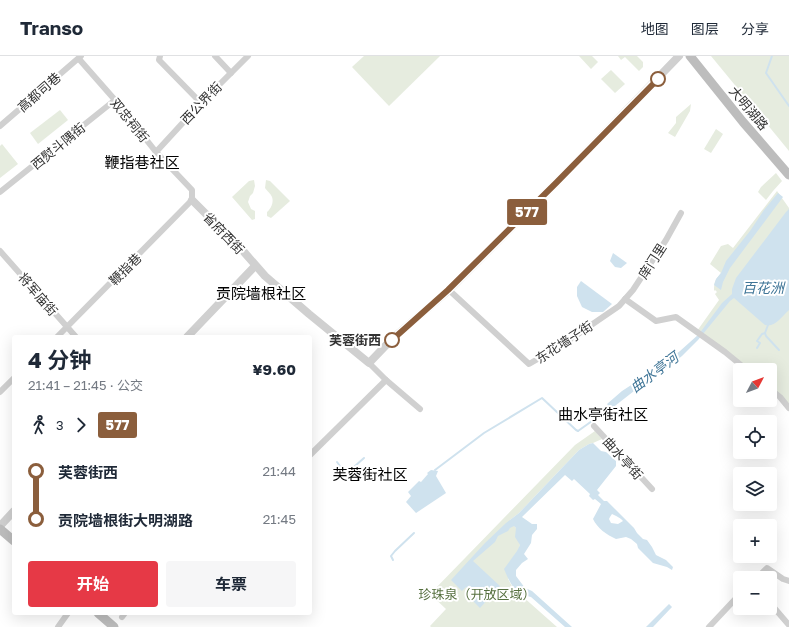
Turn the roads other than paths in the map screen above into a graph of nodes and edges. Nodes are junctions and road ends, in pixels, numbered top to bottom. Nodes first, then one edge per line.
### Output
1 (160, 56) edge
2 (215, 56) edge
3 (248, 56) edge
4 (679, 56) edge
5 (690, 56) edge
6 (697, 56) edge
7 (80, 57) edge
8 (231, 72) junction
9 (115, 100) junction
10 (201, 103) junction
11 (0, 126) edge
12 (156, 152) junction
13 (789, 168) edge
14 (789, 175) edge
15 (0, 192) edge
16 (192, 200) junction
17 (681, 213) dead end
18 (0, 251) edge
19 (255, 266) junction
20 (448, 290) junction
21 (625, 298) junction
22 (619, 306) joint
23 (68, 327) junction
24 (59, 335) edge
25 (74, 335) edge
26 (189, 335) edge
27 (369, 363) junction
28 (738, 363) edge
29 (12, 380) edge
30 (386, 380) junction
31 (0, 392) edge
32 (777, 395) edge
33 (789, 408) edge
34 (420, 409) dead end
35 (594, 426) dead end
36 (312, 453) edge
37 (652, 489) dead end
38 (12, 513) edge
39 (0, 526) edge
40 (0, 529) edge
41 (12, 539) edge
42 (777, 575) edge
43 (789, 582) edge
44 (733, 601) edge
45 (777, 611) edge
46 (67, 615) edge
47 (100, 615) edge
48 (789, 625) edge
49 (58, 627) edge
50 (114, 627) edge
51 (708, 627) edge

1 - 10 street
2 - 8 street
3 - 8 street, 西公界街
4 - 20 street
5 - 14 main road, 大明湖路
6 - 13 main road, 大明湖路
7 - 9 street, 双忠祠街
7 - 11 street, 高都司巷
8 - 10 street, 西公界街
9 - 12 street, 双忠祠街
9 - 15 street, 西熨斗隅街
10 - 12 street, 西公界街
12 - 16 street, 双忠祠街
16 - 19 street, 省府西街
16 - 23 street, 鞭指巷
17 - 21 street, 庠门里
18 - 23 street, 将军庙街
19 - 26 street
19 - 27 street, 省府西街
20 - 22 street, 东花墙子街
20 - 27 street
21 - 22 street, 庠门里
21 - 28 street
23 - 24 street, 鞭指巷
23 - 25 street, 将军庙街
27 - 30 street
29 - 31 street
30 - 34 street
30 - 36 street
32 - 33 street
35 - 37 street, 曲水亭街
38 - 39 street
40 - 41 main road
42 - 43 street
44 - 51 street
45 - 48 street
46 - 49 street
47 - 50 main road

